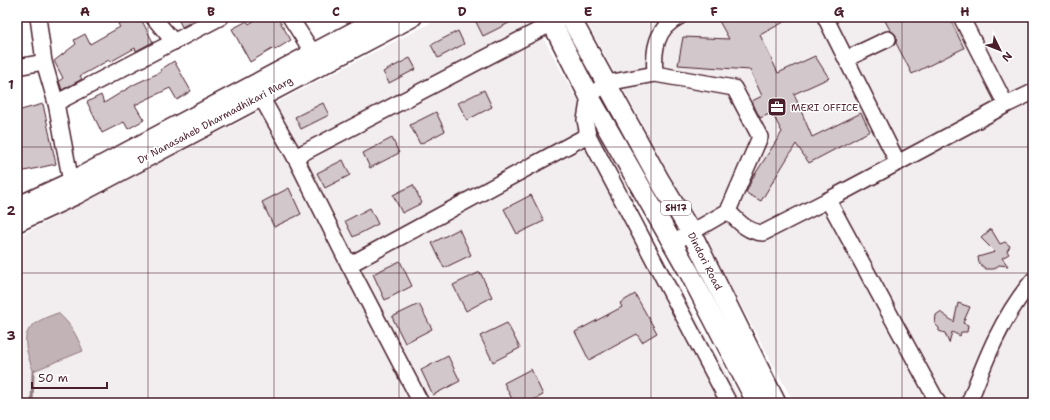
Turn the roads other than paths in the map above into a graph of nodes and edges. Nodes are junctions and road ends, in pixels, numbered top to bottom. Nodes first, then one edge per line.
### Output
1 (38, 17) edge
2 (153, 17) edge
3 (221, 17) edge
4 (290, 17) edge
5 (382, 17) edge
6 (412, 17) edge
7 (679, 17) edge
8 (825, 17) edge
9 (961, 17) edge
10 (559, 19) edge
11 (888, 38) dead end
12 (174, 42) junction
13 (313, 53) junction
14 (846, 59) junction
15 (44, 62) junction
16 (17, 67) edge
17 (655, 74) junction
18 (607, 83) junction
19 (257, 90) junction
20 (1033, 92) edge
21 (589, 96) junction
22 (56, 103) junction
23 (1006, 106) junction
24 (588, 135) junction
25 (295, 156) junction
26 (898, 163) junction
27 (71, 182) junction
28 (828, 200) junction
29 (17, 207) edge
30 (728, 211) junction
31 (17, 222) edge
32 (692, 234) junction
33 (673, 243) junction
34 (349, 265) junction
35 (1033, 280) edge
36 (421, 403) edge
37 (729, 403) edge
38 (757, 403) edge
39 (776, 403) edge
40 (938, 403) edge
41 (970, 403) edge

1 - 15 street
2 - 12 street
3 - 12 street
4 - 13 street
5 - 13 main road, Dr Nanasaheb Dharmadhikari Marg
6 - 19 main road, Dr Nanasaheb Dharmadhikari Marg
7 - 17 street
8 - 14 street
9 - 23 street
10 - 18 main road, Dindori Road / SH17
10 - 21 main road
10 - 25 street
11 - 14 street
12 - 22 street
13 - 19 main road, Dr Nanasaheb Dharmadhikari Marg
14 - 26 street
15 - 16 street
15 - 22 street
17 - 18 street
17 - 30 street
18 - 21 street
18 - 32 main road, Dindori Road / SH17
19 - 25 street
19 - 27 main road, Dr Nanasaheb Dharmadhikari Marg
19 - 31 main road, Dr Nanasaheb Dharmadhikari Marg
20 - 23 street
21 - 24 street
21 - 33 main road
22 - 27 street
23 - 26 street
24 - 34 street
24 - 37 street
25 - 34 street
26 - 28 street
27 - 29 main road, Dr Nanasaheb Dharmadhikari Marg
28 - 30 street
28 - 40 street
30 - 32 street
32 - 33 street
32 - 39 main road, Dindori Road / SH17
33 - 38 main road
34 - 36 street
35 - 41 street

